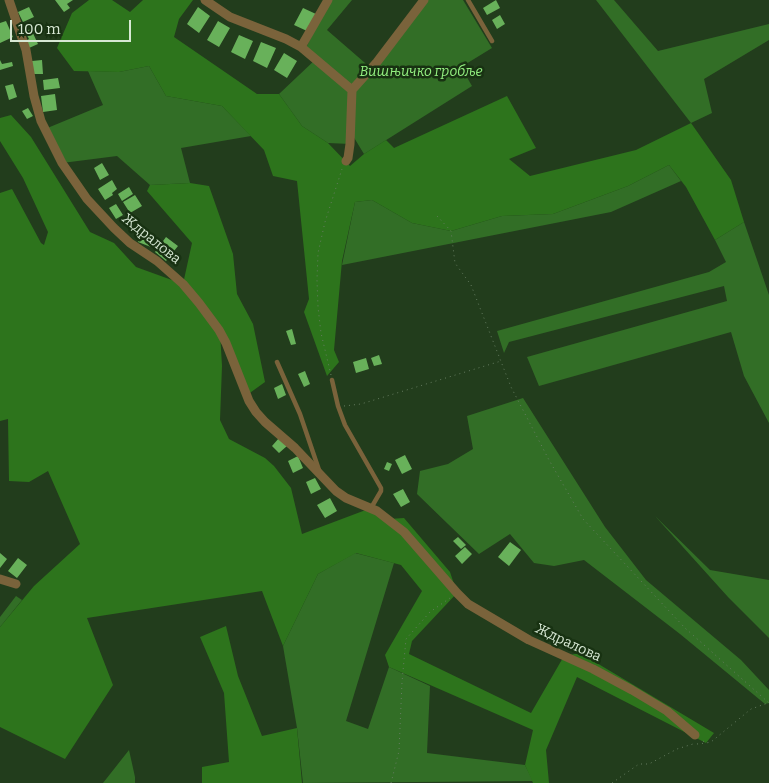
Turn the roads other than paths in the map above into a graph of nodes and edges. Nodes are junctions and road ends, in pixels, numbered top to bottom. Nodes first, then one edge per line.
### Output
1 (9, 0) edge
2 (205, 0) edge
3 (328, 0) edge
4 (424, 0) edge
5 (468, 0) edge
6 (492, 41) dead end
7 (301, 47) junction
8 (352, 90) junction
9 (346, 162) road end
10 (277, 362) dead end
11 (332, 380) road end
12 (321, 474) junction
13 (371, 508) junction
14 (0, 579) edge
15 (16, 584) dead end
16 (695, 735) road end

1 - 12 street, Ждралова
2 - 7 street
3 - 7 street
4 - 8 street
5 - 6 lane
7 - 8 street
8 - 9 street
10 - 12 lane, Ждралова
11 - 13 lane
12 - 13 street, Ждралова
13 - 16 street, Ждралова
14 - 15 street

